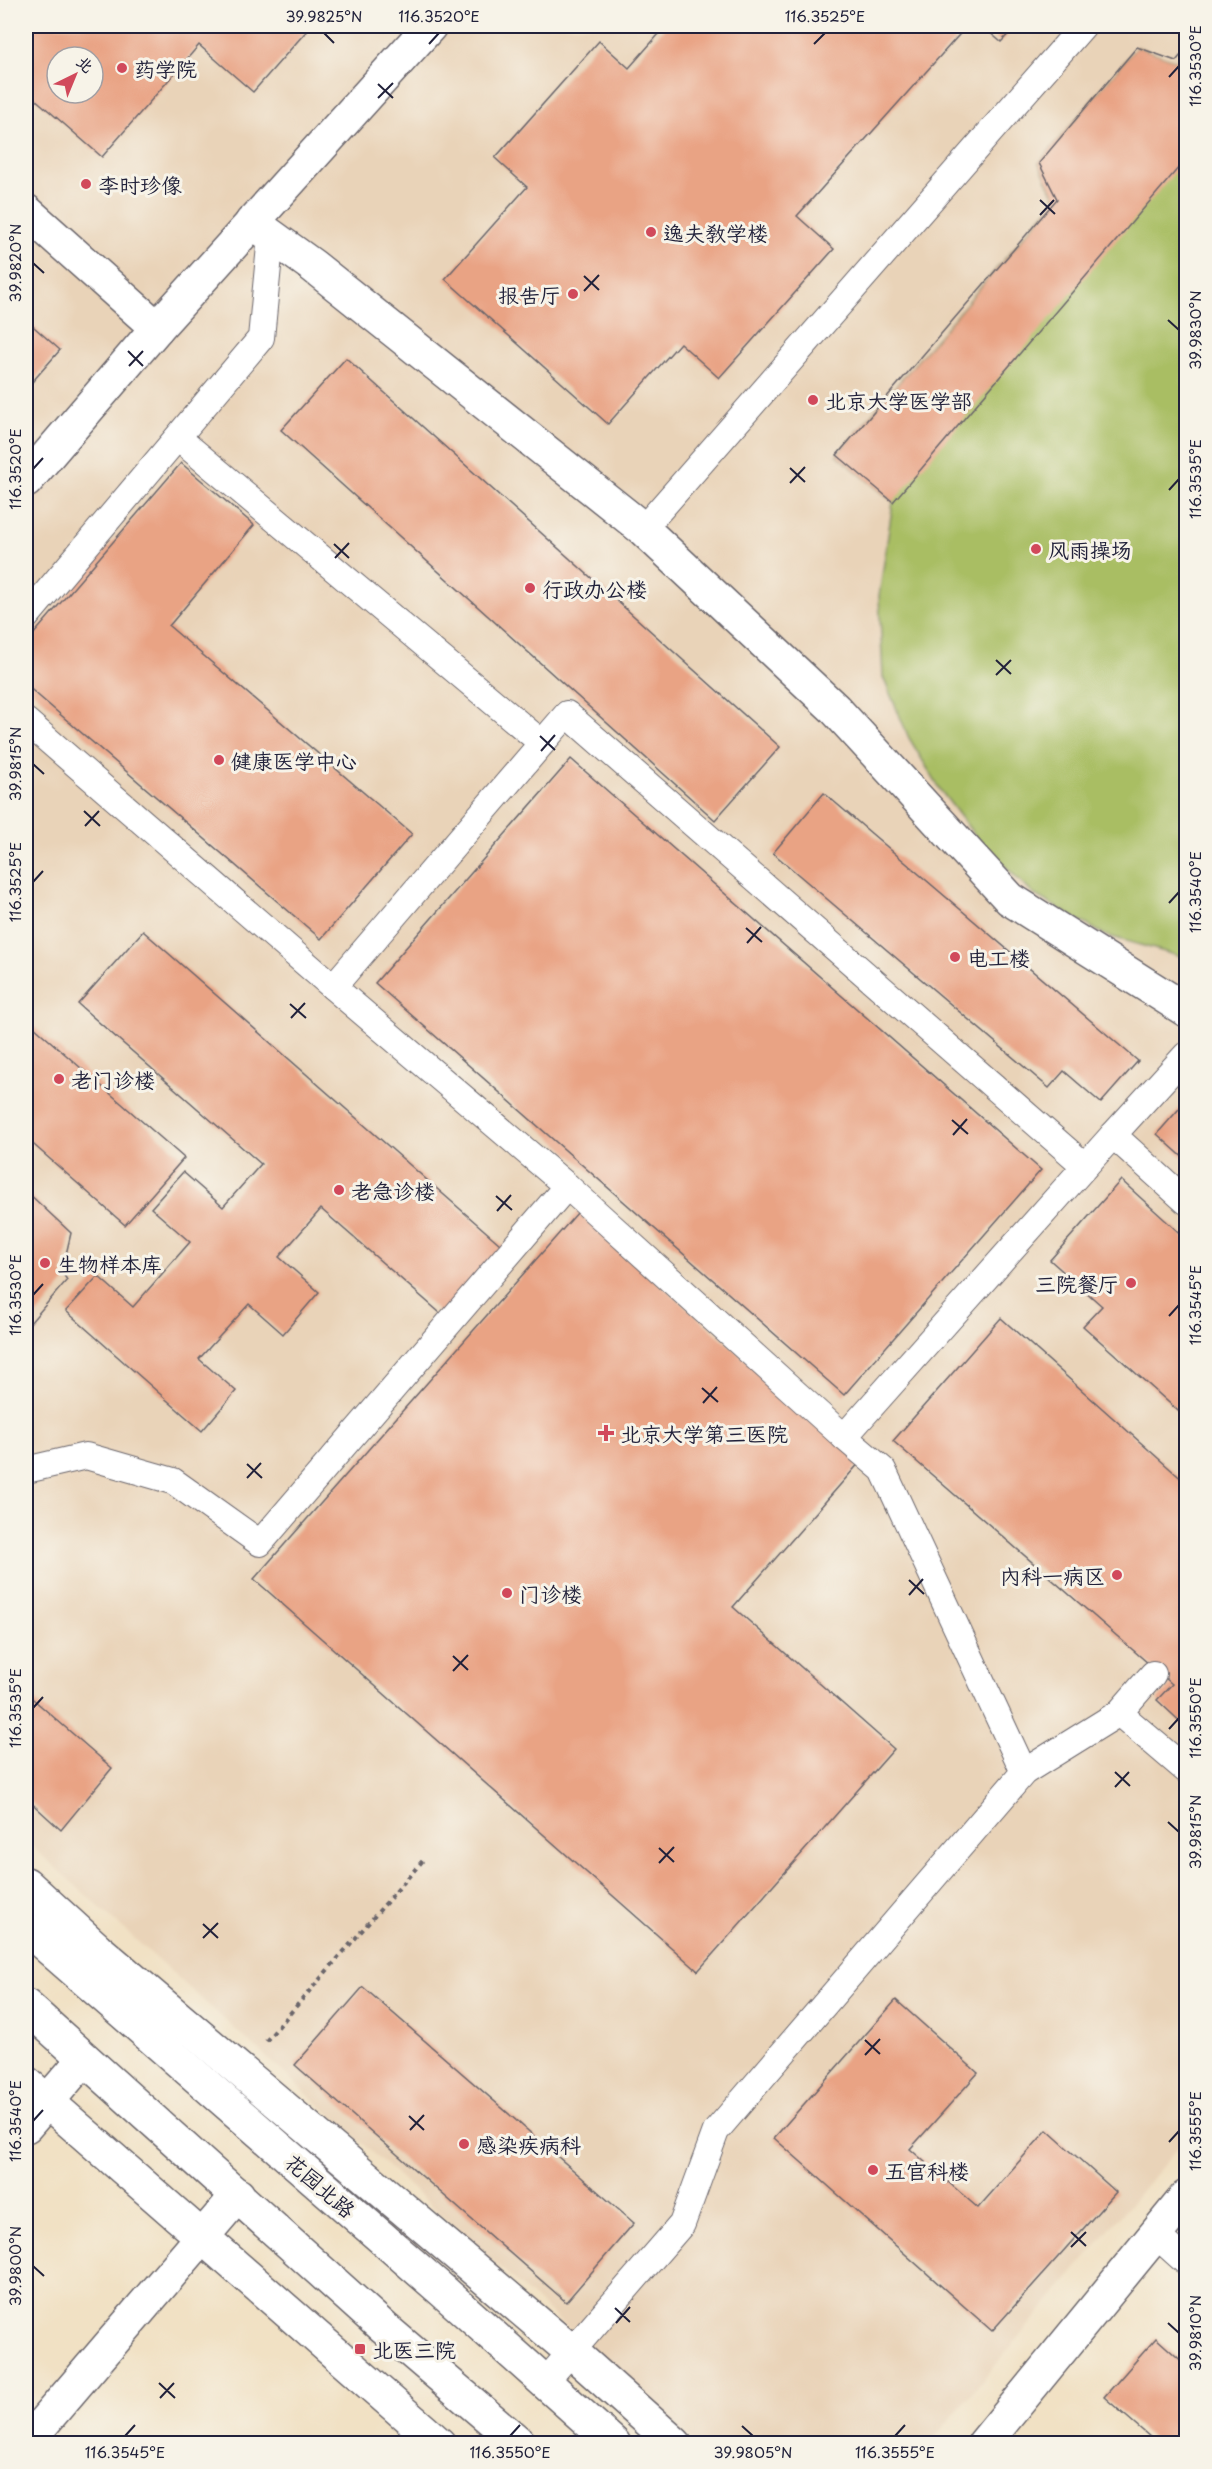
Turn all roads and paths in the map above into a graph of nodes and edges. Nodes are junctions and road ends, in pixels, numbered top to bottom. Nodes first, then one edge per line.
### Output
1 (429, 26) edge
2 (1083, 26) edge
3 (26, 211) edge
4 (262, 229) junction
5 (157, 328) junction
6 (178, 438) junction
7 (26, 481) edge
8 (643, 529) junction
9 (26, 617) edge
10 (26, 721) edge
11 (542, 743) junction
12 (333, 987) junction
13 (1186, 1010) edge
14 (1186, 1055) edge
15 (1113, 1135) junction
16 (1085, 1166) junction
17 (567, 1186) junction
18 (1186, 1201) edge
19 (844, 1437) junction
20 (26, 1470) edge
21 (1153, 1674) dead end
22 (1119, 1713) junction
23 (1186, 1770) edge
24 (1024, 1772) junction
25 (425, 1858) dead end
26 (26, 1884) edge
27 (26, 1928) edge
28 (26, 2006) edge
29 (84, 2059) junction
30 (240, 2070) junction
31 (36, 2092) edge
32 (26, 2126) edge
33 (238, 2196) junction
34 (1186, 2197) edge
35 (1156, 2235) junction
36 (202, 2237) junction
37 (1186, 2262) edge
38 (572, 2352) junction
39 (545, 2382) junction
40 (993, 2440) edge
41 (26, 2443) edge
42 (440, 2444) edge
43 (520, 2444) edge
44 (614, 2444) edge
45 (675, 2444) edge

1 - 4 street
2 - 8 lane
3 - 5 street
4 - 5 street
4 - 6 lane
4 - 8 street
5 - 7 street
6 - 9 lane
6 - 11 lane
8 - 13 street
10 - 12 lane
11 - 12 lane
11 - 16 lane
12 - 17 lane
14 - 15 lane
15 - 16 lane
15 - 18 lane
16 - 19 lane
17 - 19 lane
17 - 20 lane
19 - 24 lane
21 - 22 lane
22 - 23 lane
22 - 24 lane
24 - 38 lane
25 - 30 path
26 - 30 street
27 - 39 street, 花园北路
28 - 29 street
29 - 31 street
29 - 33 street
30 - 38 street
31 - 32 street
31 - 36 street
33 - 36 street
33 - 43 street
34 - 35 street
35 - 37 lane
35 - 40 street
36 - 41 street
36 - 42 street
38 - 39 lane
38 - 45 street
39 - 44 street, 花园北路

